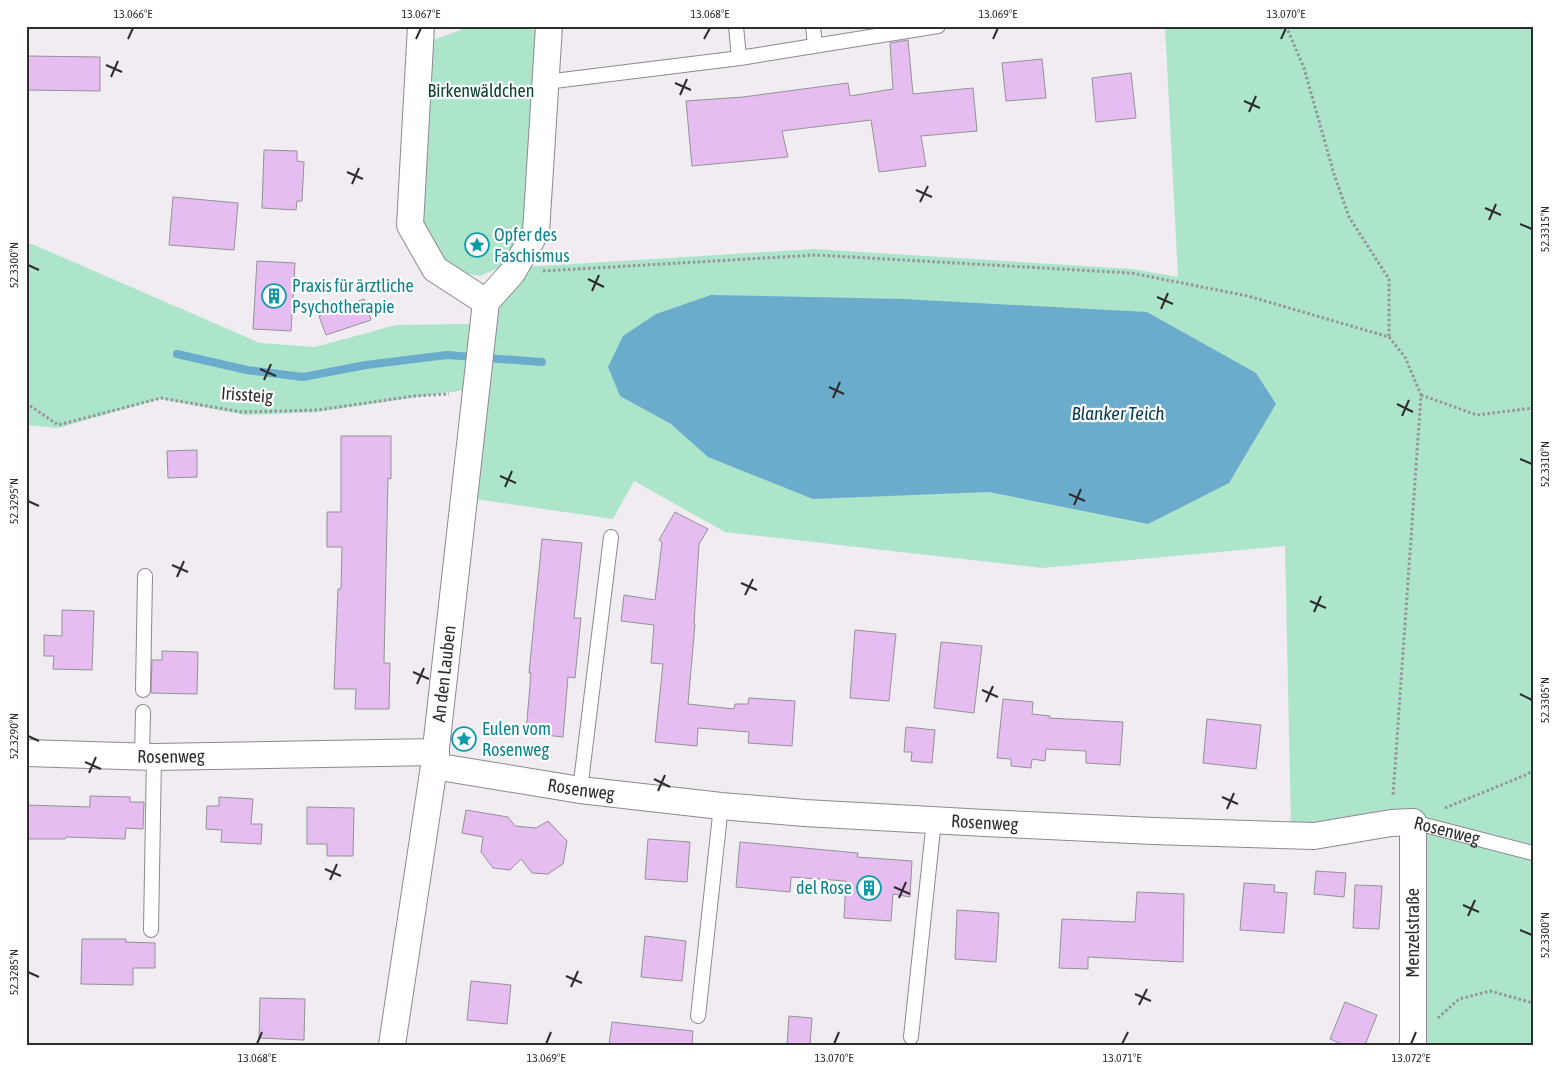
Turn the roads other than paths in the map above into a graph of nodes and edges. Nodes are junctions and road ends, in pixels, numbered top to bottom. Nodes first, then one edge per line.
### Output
1 (421, 26) edge
2 (549, 26) edge
3 (736, 26) edge
4 (813, 26) edge
5 (938, 26) edge
6 (815, 45) junction
7 (739, 58) junction
8 (546, 82) junction
9 (484, 314) junction
10 (611, 537) dead end
11 (145, 576) dead end
12 (143, 690) dead end
13 (143, 712) dead end
14 (26, 753) edge
15 (148, 756) junction
16 (435, 759) junction
17 (580, 790) junction
18 (720, 806) junction
19 (934, 820) junction
20 (1402, 822) junction
21 (1533, 853) edge
22 (151, 930) dead end
23 (698, 1016) dead end
24 (911, 1037) dead end
25 (392, 1045) edge
26 (1413, 1045) edge

1 - 9 street
2 - 8 street
3 - 7 lane
4 - 6 lane
5 - 6 lane
6 - 7 lane
7 - 8 lane
8 - 9 street
9 - 16 street, An den Lauben
10 - 17 lane
11 - 12 lane
13 - 15 lane
14 - 15 street, Rosenweg
15 - 16 street, Rosenweg
15 - 22 lane
16 - 17 street, Rosenweg
16 - 25 street, An den Lauben
17 - 18 street, Rosenweg
18 - 19 street, Rosenweg
18 - 23 lane
19 - 20 street, Rosenweg
19 - 24 lane
20 - 21 lane, Rosenweg
20 - 26 street, Menzelstraße

